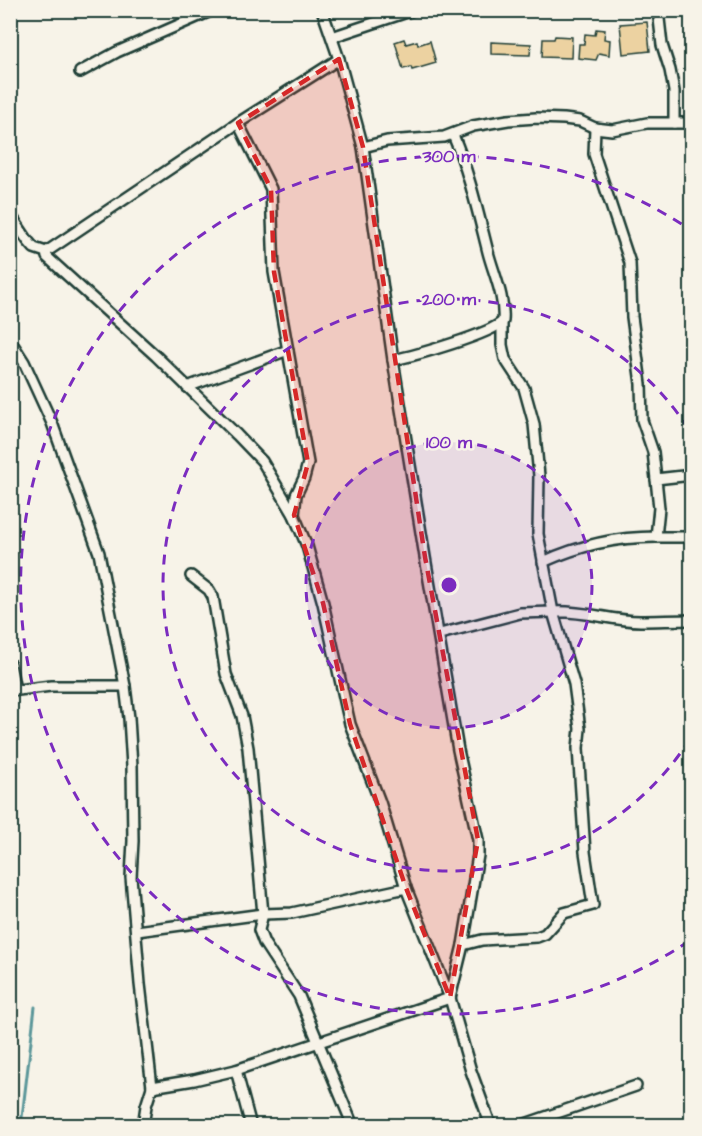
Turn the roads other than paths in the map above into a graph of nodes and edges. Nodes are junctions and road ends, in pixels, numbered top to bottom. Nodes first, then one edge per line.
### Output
1 (213, 10) edge
2 (322, 10) edge
3 (413, 10) edge
4 (658, 10) edge
5 (332, 37) junction
6 (339, 59) junction
7 (80, 72) dead end
8 (238, 123) junction
9 (674, 123) junction
10 (690, 123) edge
11 (595, 128) junction
12 (453, 135) junction
13 (692, 135) edge
14 (363, 147) junction
15 (10, 214) edge
16 (46, 252) junction
17 (501, 323) junction
18 (10, 340) edge
19 (288, 350) junction
20 (393, 360) junction
21 (187, 387) junction
22 (692, 475) edge
23 (656, 479) junction
24 (294, 515) junction
25 (656, 537) junction
26 (692, 537) edge
27 (543, 562) junction
28 (191, 576) dead end
29 (553, 612) junction
30 (692, 620) edge
31 (440, 634) junction
32 (10, 664) edge
33 (125, 686) junction
34 (13, 690) edge
35 (406, 888) junction
36 (263, 914) junction
37 (137, 931) junction
38 (463, 945) junction
39 (450, 998) junction
40 (318, 1041) junction
41 (236, 1070) junction
42 (636, 1086) dead end
43 (152, 1087) junction
44 (143, 1125) edge
45 (251, 1125) edge
46 (353, 1125) edge
47 (491, 1125) edge
48 (519, 1125) edge

1 - 7 street
2 - 5 street
3 - 5 street
4 - 9 street
5 - 6 street
6 - 8 street
6 - 14 street
8 - 16 street
8 - 19 street
9 - 10 street
9 - 11 street
10 - 13 street
11 - 12 street
11 - 23 street
12 - 14 street
12 - 17 street
14 - 20 street
15 - 16 street
16 - 21 street
17 - 20 street
17 - 27 street
18 - 33 street
19 - 21 street
19 - 24 street
20 - 31 street
21 - 24 street
22 - 23 street
23 - 25 street
24 - 35 street
25 - 26 street
25 - 27 street
27 - 29 street
28 - 36 street
29 - 30 street
29 - 31 street
29 - 38 street
31 - 38 street
32 - 34 street
33 - 34 street
33 - 37 street
35 - 36 street
35 - 39 street
36 - 37 street
36 - 40 street
37 - 43 street
38 - 39 street
39 - 40 street
39 - 47 street
40 - 41 street
40 - 46 street
41 - 43 street
41 - 45 street
42 - 48 street
43 - 44 street

